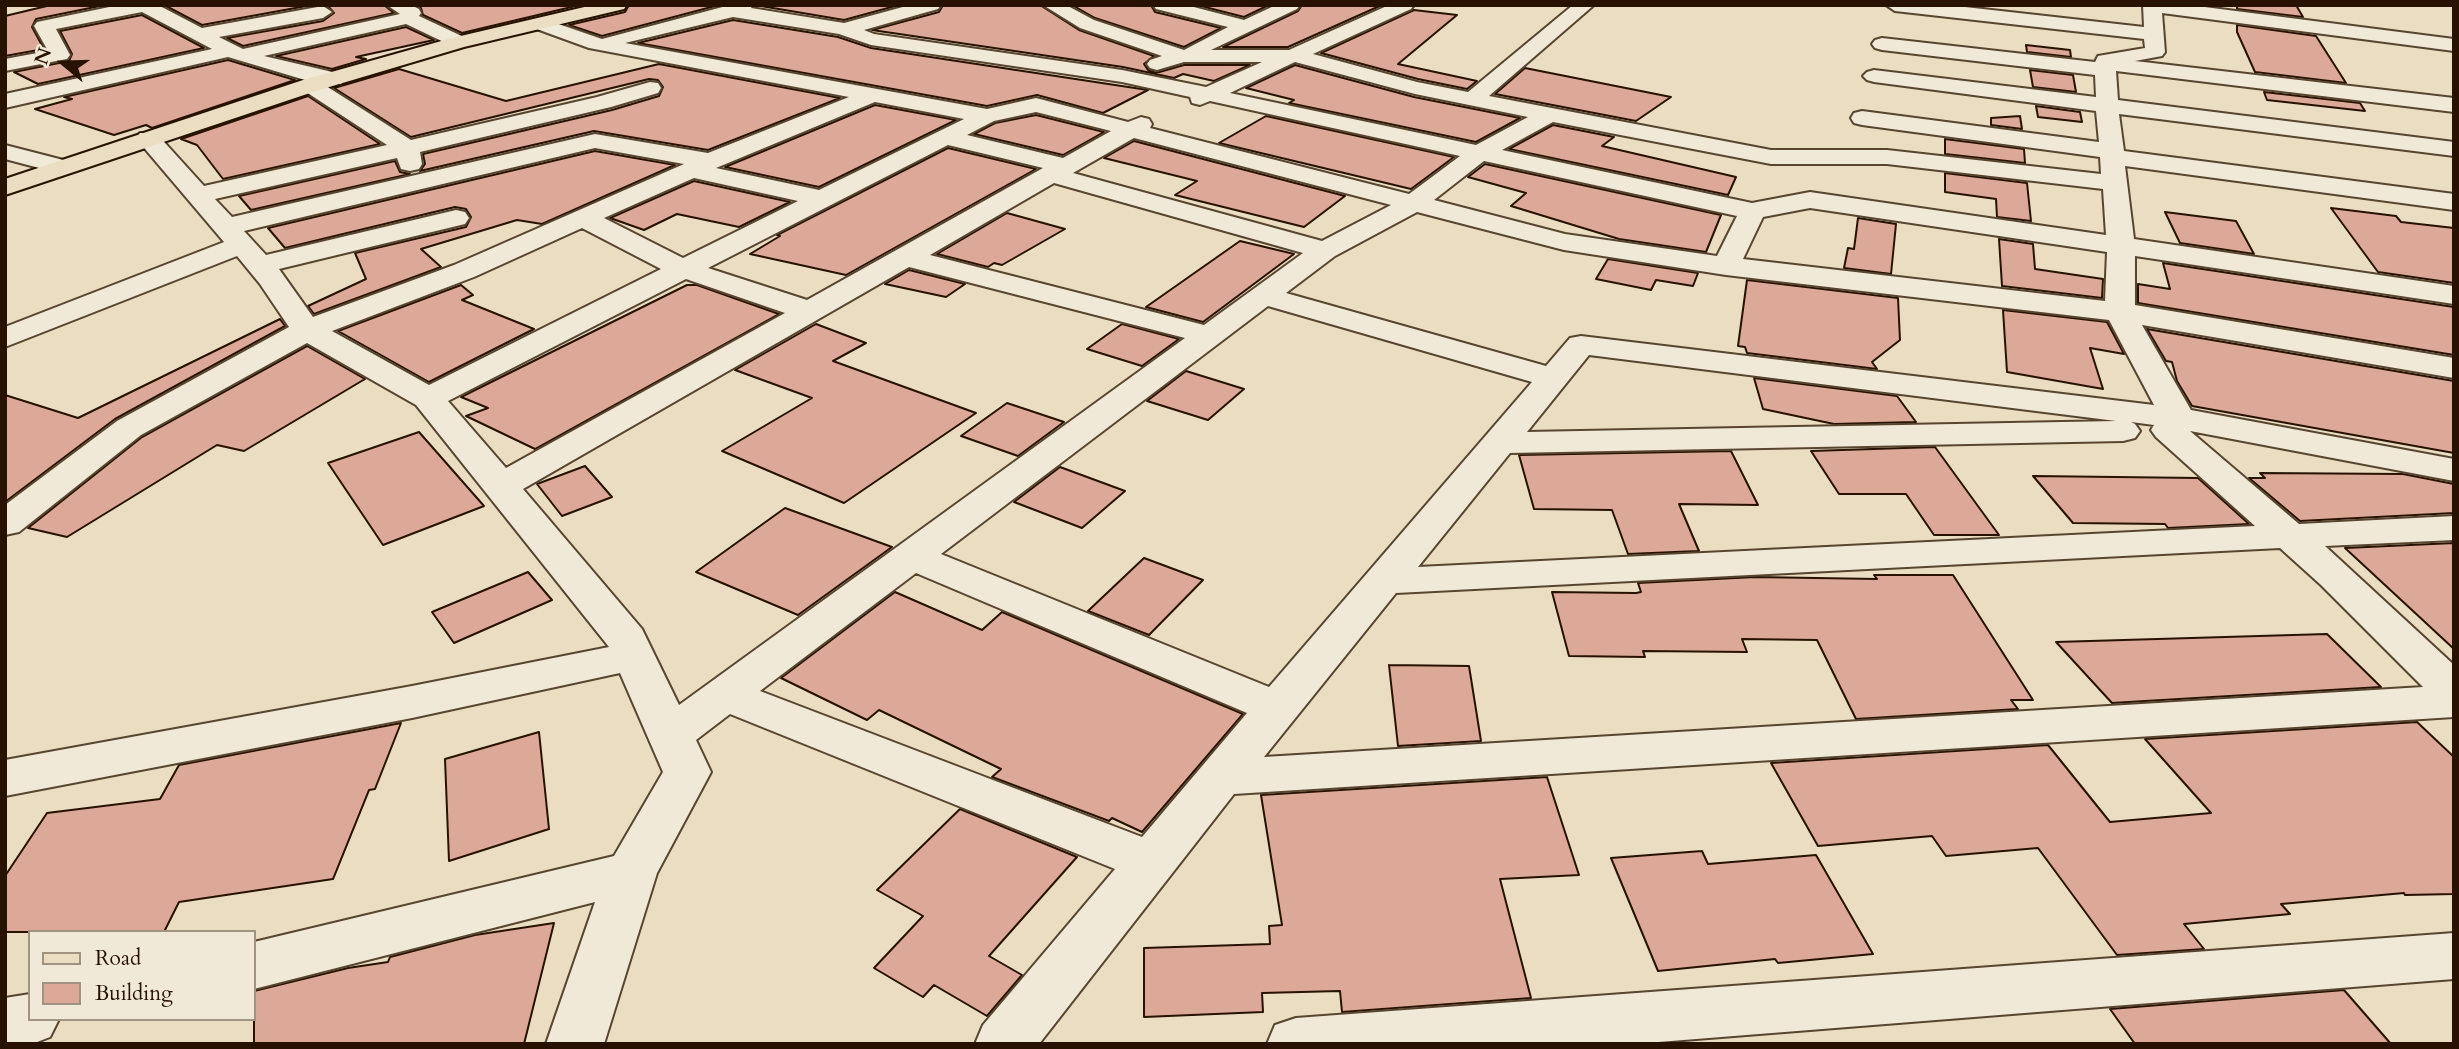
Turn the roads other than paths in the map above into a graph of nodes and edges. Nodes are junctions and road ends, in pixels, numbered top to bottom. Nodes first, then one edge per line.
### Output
1 (618, 5) edge
2 (932, 5) edge
3 (1052, 5) edge
4 (1291, 5) edge
5 (1405, 5) edge
6 (1586, 5) edge
7 (1894, 5) edge
8 (143, 6) edge
9 (1166, 6) edge
10 (342, 8) dead end
11 (438, 8) dead end
12 (588, 8) edge
13 (738, 8) edge
14 (307, 9) edge
15 (406, 12) edge
16 (2152, 15) edge
17 (541, 24) junction
18 (1247, 26) junction
19 (1100, 28) junction
20 (843, 29) junction
21 (358, 30) junction
22 (201, 34) junction
23 (28, 40) dead end
24 (459, 42) junction
25 (596, 44) junction
26 (1882, 44) junction
27 (2454, 45) edge
28 (55, 46) junction
29 (237, 53) junction
30 (1182, 56) junction
31 (1295, 56) junction
32 (5, 65) edge
33 (2106, 67) junction
34 (1122, 76) junction
35 (1874, 76) junction
36 (98, 80) junction
37 (322, 82) junction
38 (650, 88) dead end
39 (1415, 88) junction
40 (873, 95) junction
41 (1207, 95) junction
42 (1472, 99) junction
43 (5, 101) edge
44 (1036, 105) junction
45 (2454, 105) edge
46 (2107, 106) junction
47 (1550, 114) junction
48 (987, 116) junction
49 (1863, 118) junction
50 (1348, 125) junction
51 (1129, 129) junction
52 (946, 136) junction
53 (148, 138) junction
54 (407, 148) junction
55 (2454, 149) edge
56 (5, 152) edge
57 (1478, 154) junction
58 (1816, 157) junction
59 (1852, 157) junction
60 (2113, 164) junction
61 (701, 166) junction
62 (62, 167) junction
63 (1057, 170) junction
64 (414, 186) junction
65 (5, 187) edge
66 (197, 195) junction
67 (823, 199) junction
68 (1810, 200) junction
69 (2454, 202) edge
70 (1414, 203) junction
71 (1752, 211) junction
72 (456, 218) dead end
73 (582, 218) junction
74 (242, 245) junction
75 (2121, 247) junction
76 (1325, 250) junction
77 (905, 257) junction
78 (1726, 266) junction
79 (683, 269) junction
80 (2454, 295) edge
81 (1264, 296) junction
82 (810, 311) junction
83 (2120, 312) junction
84 (307, 330) junction
85 (1208, 335) junction
86 (5, 338) edge
87 (2454, 368) edge
88 (1553, 378) junction
89 (428, 398) junction
90 (2173, 424) junction
91 (1499, 443) junction
92 (2454, 470) edge
93 (501, 486) junction
94 (5, 524) edge
95 (2454, 527) edge
96 (2288, 535) junction
97 (911, 556) junction
98 (1384, 581) junction
99 (634, 656) junction
100 (2454, 691) edge
101 (724, 694) junction
102 (2454, 701) edge
103 (1277, 708) junction
104 (670, 735) junction
105 (1220, 777) junction
106 (5, 778) edge
107 (1152, 862) junction
108 (631, 872) junction
109 (2454, 957) edge
110 (256, 965) edge
111 (28, 1019) edge
112 (5, 1024) edge
113 (575, 1044) edge
114 (1004, 1044) edge
115 (1296, 1044) edge

1 - 12 main road
2 - 20 street
3 - 19 street
4 - 18 street
5 - 31 street
6 - 42 street
7 - 16 street
7 - 26 street
8 - 22 street
8 - 28 street
9 - 18 street
9 - 19 street
10 - 14 street
11 - 15 street
12 - 17 main road
13 - 20 street
13 - 25 street
14 - 21 street
14 - 22 street
15 - 21 street
15 - 24 street
16 - 27 street
16 - 33 street
17 - 24 main road
17 - 25 street
18 - 30 street
19 - 30 street
20 - 34 street
21 - 29 street
22 - 29 street
23 - 28 street
24 - 37 main road
25 - 40 street
26 - 33 street
26 - 35 street
28 - 32 street
28 - 36 street
29 - 36 street
29 - 37 street
30 - 31 street
30 - 34 street
31 - 39 street
31 - 41 street
33 - 45 street
33 - 46 street
34 - 41 street
34 - 44 street
35 - 46 street
35 - 49 street
36 - 43 street
37 - 53 main road
37 - 54 street
38 - 54 street
39 - 42 street
39 - 50 street
40 - 48 street
40 - 61 street
41 - 50 street
41 - 51 street
42 - 47 street
44 - 48 street
44 - 51 street
46 - 55 street
46 - 60 street
47 - 57 street
47 - 58 street
48 - 52 street
49 - 59 street
49 - 60 street
50 - 57 street
51 - 63 street
51 - 70 street
52 - 63 street
52 - 67 street
53 - 62 main road
53 - 66 street
54 - 64 street
54 - 66 street
56 - 62 street
57 - 70 street
57 - 71 street
58 - 59 street
58 - 68 street
59 - 60 street
60 - 69 street
60 - 75 street
61 - 64 street
61 - 67 street
61 - 73 street
62 - 65 main road
63 - 76 street
63 - 77 street
64 - 74 street
66 - 74 street
67 - 79 street
68 - 71 street
68 - 75 street
70 - 76 street
70 - 78 street
71 - 78 street
72 - 74 street
73 - 79 street
73 - 84 street
74 - 84 street
74 - 86 street
75 - 80 street
75 - 83 street
76 - 81 street
77 - 82 street
77 - 85 street
78 - 83 street
79 - 82 street
79 - 89 street
81 - 85 street
81 - 88 street
82 - 93 street
83 - 87 street
83 - 90 street
84 - 89 street
84 - 94 street
85 - 97 street
88 - 90 street
88 - 91 street
89 - 93 street
90 - 91 street
90 - 92 street
90 - 96 street
91 - 98 street
93 - 99 street
95 - 96 street
96 - 98 street
96 - 100 street
97 - 101 street
97 - 103 street
98 - 103 street
99 - 104 street
99 - 106 street
101 - 104 street
101 - 107 street
102 - 105 street
103 - 105 street
104 - 108 street
105 - 107 street
107 - 114 street
108 - 110 street
108 - 113 street
109 - 115 street
111 - 112 street

